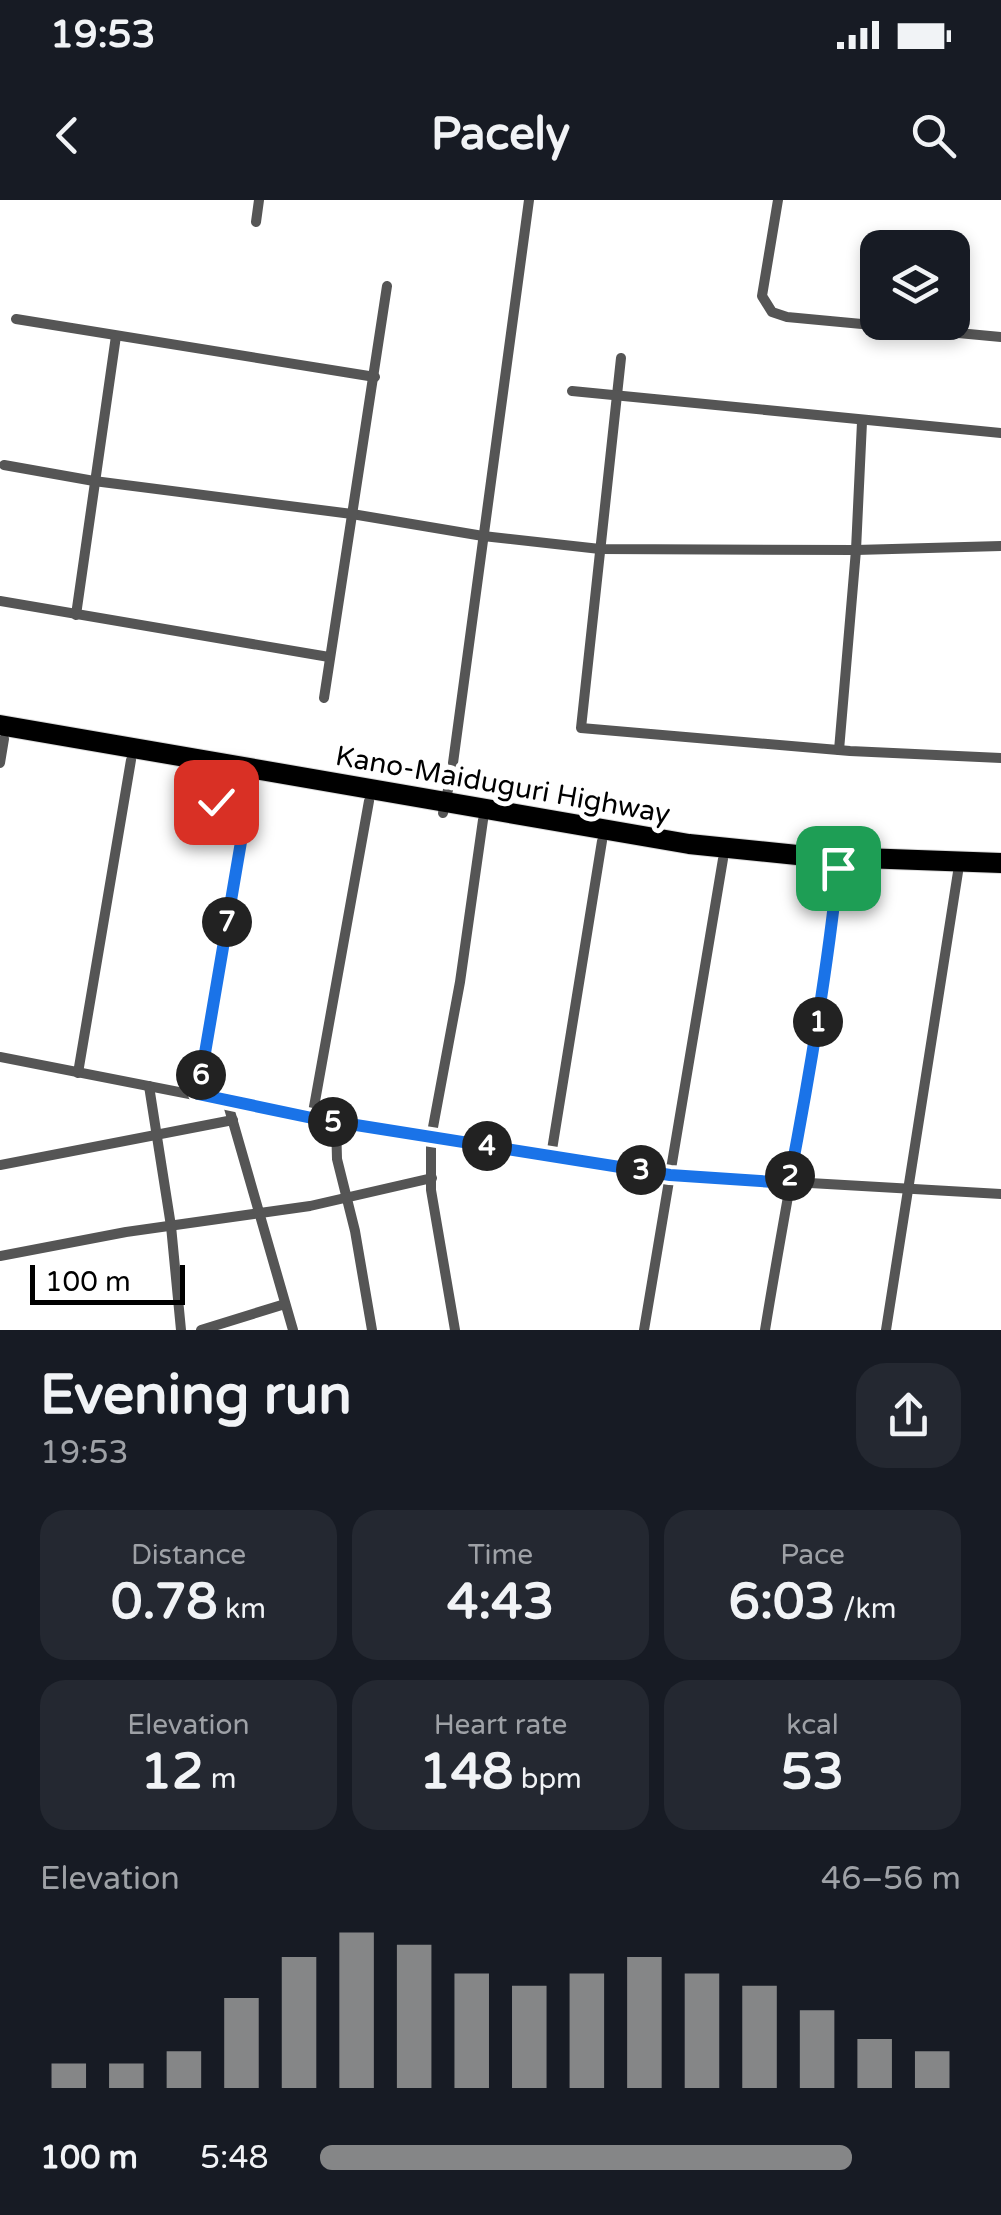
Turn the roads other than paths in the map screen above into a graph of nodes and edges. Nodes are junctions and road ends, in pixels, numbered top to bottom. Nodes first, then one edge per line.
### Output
1 (259, 200) edge
2 (529, 200) edge
3 (778, 200) edge
4 (256, 222) dead end
5 (387, 286) dead end
6 (16, 319) dead end
7 (116, 336) junction
8 (1001, 336) edge
9 (621, 358) dead end
10 (375, 377) junction
11 (572, 391) dead end
12 (617, 398) junction
13 (862, 422) junction
14 (1001, 433) edge
15 (4, 464) dead end
16 (94, 480) junction
17 (352, 514) junction
18 (483, 536) junction
19 (1001, 546) edge
20 (600, 549) junction
21 (856, 550) junction
22 (0, 602) edge
23 (76, 615) junction
24 (329, 658) junction
25 (324, 698) dead end
26 (1, 734) edge
27 (839, 750) junction
28 (1001, 758) edge
29 (131, 760) junction
30 (0, 764) edge
31 (216, 774) junction
32 (369, 801) junction
33 (444, 808) junction
34 (483, 820) junction
35 (602, 841) junction
36 (724, 859) junction
37 (1001, 862) edge
38 (838, 868) junction
39 (958, 872) junction
40 (1001, 874) edge
41 (0, 1057) edge
42 (78, 1073) junction
43 (150, 1086) junction
44 (198, 1094) junction
45 (227, 1100) junction
46 (312, 1118) junction
47 (233, 1120) junction
48 (336, 1122) junction
49 (156, 1134) junction
50 (431, 1138) junction
51 (551, 1156) junction
52 (0, 1165) edge
53 (670, 1175) junction
54 (432, 1178) junction
55 (789, 1183) junction
56 (909, 1190) junction
57 (1001, 1194) edge
58 (345, 1198) junction
59 (259, 1215) junction
60 (172, 1226) junction
61 (0, 1256) edge
62 (284, 1304) junction
63 (181, 1330) edge
64 (201, 1330) edge
65 (294, 1330) edge
66 (372, 1330) edge
67 (455, 1330) edge
68 (644, 1330) edge
69 (765, 1330) edge
70 (886, 1330) edge

1 - 4 street
2 - 18 street
3 - 8 street
5 - 10 street
6 - 7 street
7 - 10 street
7 - 16 street
9 - 12 street
10 - 17 street
11 - 12 street
12 - 13 street
12 - 20 street
13 - 14 street
13 - 21 street
15 - 16 street
16 - 17 street
16 - 23 street
17 - 18 street
17 - 24 street
18 - 20 street
18 - 33 street
19 - 21 street
20 - 21 street
20 - 27 street
21 - 27 street
22 - 23 street
23 - 24 street
24 - 25 street
26 - 29 highway, Kano-Maiduguri Highway
26 - 30 street
26 - 33 highway, Kano-Maiduguri Highway
27 - 28 street
29 - 31 highway, Kano-Maiduguri Highway
29 - 42 street
31 - 32 highway, Kano-Maiduguri Highway
31 - 44 street
32 - 33 highway, Kano-Maiduguri Highway
32 - 46 street
33 - 34 highway, Kano-Maiduguri Highway
33 - 37 highway, Kano-Maiduguri Highway
34 - 35 highway, Kano-Maiduguri Highway
34 - 50 street
35 - 36 highway, Kano-Maiduguri Highway
35 - 51 street
36 - 38 highway, Kano-Maiduguri Highway
36 - 53 street
38 - 39 highway, Kano-Maiduguri Highway
38 - 55 street
39 - 40 highway, Kano-Maiduguri Highway
39 - 56 street
41 - 42 street
42 - 43 street
43 - 44 street
43 - 49 street
44 - 45 street
45 - 46 street
45 - 47 street
46 - 48 street
47 - 49 street
47 - 59 street
48 - 50 street
48 - 58 street
49 - 52 street
49 - 60 street
50 - 51 street
50 - 54 street
51 - 53 street
53 - 55 street
53 - 68 street
54 - 58 street
54 - 67 street
55 - 56 street
55 - 69 street
56 - 57 street
56 - 70 street
58 - 59 street
58 - 66 street
59 - 60 street
59 - 62 street
60 - 61 street
60 - 63 street
62 - 64 street
62 - 65 street

